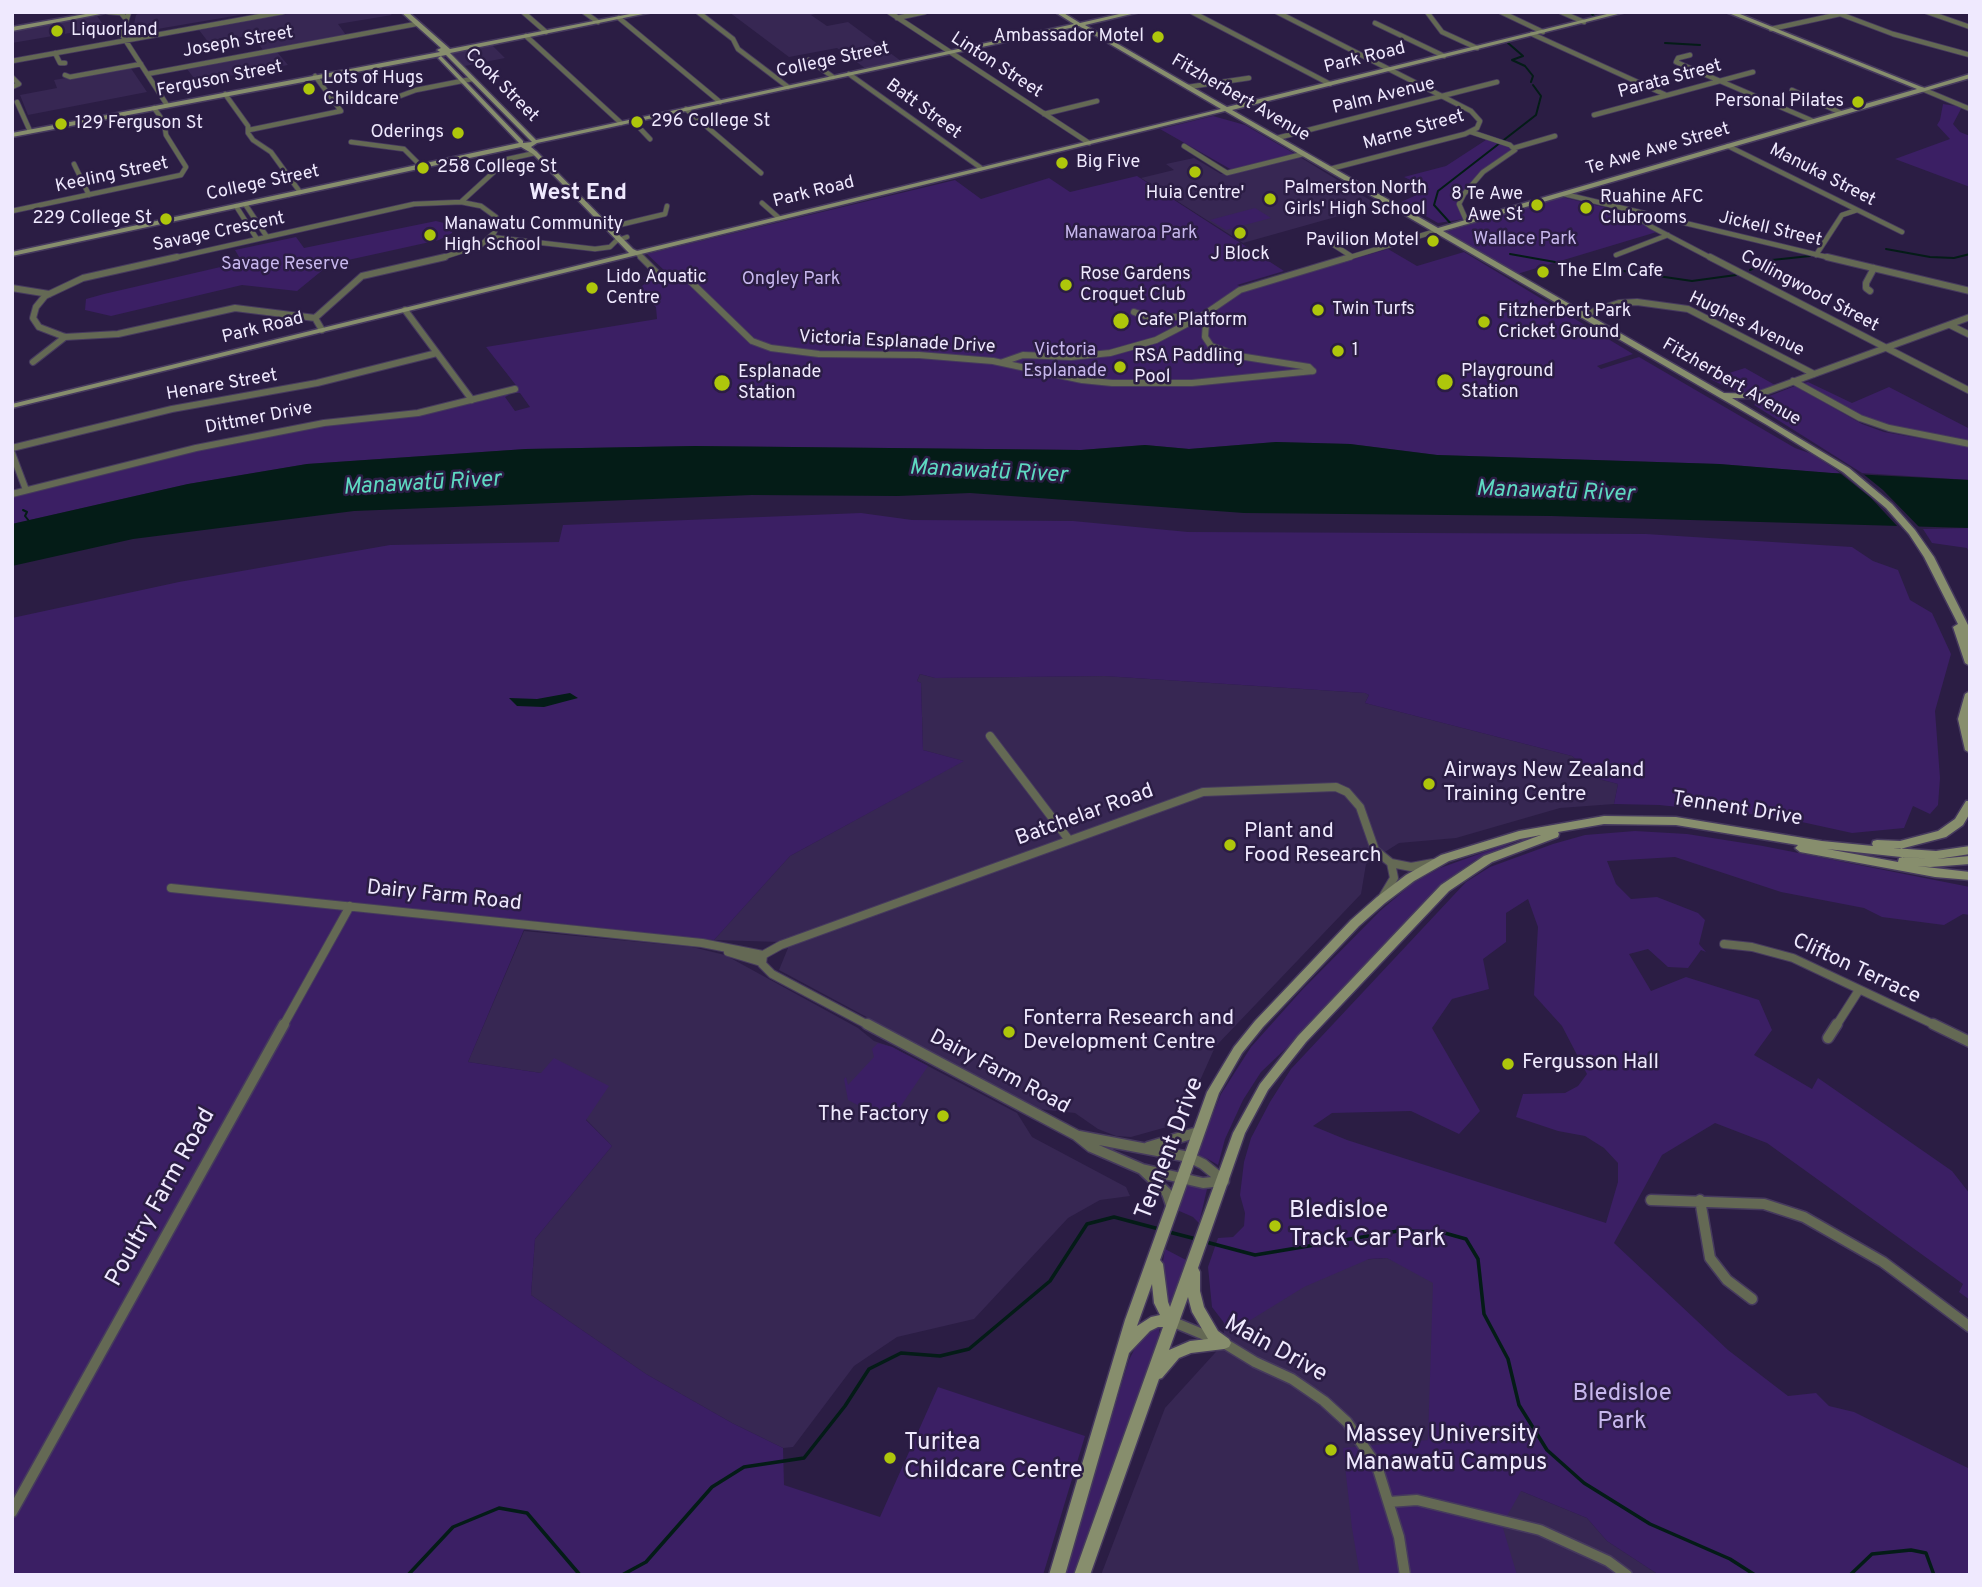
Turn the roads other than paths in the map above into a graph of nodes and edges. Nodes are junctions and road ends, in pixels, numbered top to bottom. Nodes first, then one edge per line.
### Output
1 (94, 12) edge
2 (100, 12) edge
3 (108, 12) edge
4 (129, 12) edge
5 (270, 12) edge
6 (283, 12) edge
7 (396, 12) edge
8 (404, 12) edge
9 (523, 12) edge
10 (584, 12) edge
11 (650, 12) edge
12 (698, 12) edge
13 (889, 12) edge
14 (925, 12) edge
15 (1058, 12) edge
16 (1137, 12) edge
17 (1192, 12) edge
18 (1277, 12) edge
19 (1427, 12) edge
20 (1501, 12) edge
21 (1562, 12) edge
22 (1623, 12) edge
23 (1729, 12) edge
24 (1927, 12) edge
25 (1840, 13) edge
26 (86, 14) edge
27 (125, 18) junction
28 (619, 18) junction
29 (897, 18) junction
30 (51, 21) junction
31 (597, 22) junction
32 (1584, 22) junction
33 (1375, 23) dead end
34 (1080, 24) junction
35 (412, 25) junction
36 (1970, 27) edge
37 (12, 28) edge
38 (1771, 29) junction
39 (546, 32) junction
40 (1543, 32) junction
41 (1532, 34) junction
42 (526, 36) junction
43 (126, 40) junction
44 (424, 42) dead end
45 (1477, 48) junction
46 (434, 52) junction
47 (446, 52) junction
48 (950, 52) junction
49 (55, 53) junction
50 (1690, 55) dead end
51 (1970, 55) edge
52 (1444, 56) junction
53 (809, 60) dead end
54 (12, 61) edge
55 (65, 63) dead end
56 (141, 64) junction
57 (1389, 69) junction
58 (1753, 72) dead end
59 (147, 74) junction
60 (849, 74) junction
61 (65, 75) dead end
62 (315, 76) junction
63 (1970, 76) edge
64 (12, 77) edge
65 (833, 77) junction
66 (1249, 78) dead end
67 (472, 79) junction
68 (462, 81) junction
69 (1720, 81) junction
70 (1497, 82) dead end
71 (1330, 84) junction
72 (12, 87) edge
73 (788, 87) junction
74 (1188, 88) junction
75 (1922, 89) junction
76 (1792, 90) dead end
77 (225, 94) junction
78 (1666, 95) junction
79 (1443, 96) junction
80 (392, 99) dead end
81 (1097, 101) dead end
82 (17, 102) dead end
83 (720, 102) junction
84 (167, 105) junction
85 (154, 108) junction
86 (686, 109) junction
87 (1226, 109) junction
88 (1970, 109) edge
89 (1841, 113) junction
90 (1044, 114) junction
91 (1208, 114) junction
92 (1594, 115) dead end
93 (633, 121) junction
94 (1813, 121) junction
95 (621, 123) junction
96 (1259, 128) junction
97 (249, 130) junction
98 (30, 131) junction
99 (1471, 132) junction
100 (12, 135) edge
101 (1555, 136) dead end
102 (1277, 138) junction
103 (650, 139) dead end
104 (351, 142) dead end
105 (534, 142) junction
106 (1088, 143) junction
107 (522, 144) junction
108 (1184, 146) dead end
109 (1728, 146) junction
110 (1514, 148) junction
111 (1303, 153) junction
112 (539, 154) junction
113 (74, 164) dead end
114 (421, 166) junction
115 (981, 169) junction
116 (1330, 169) junction
117 (761, 173) dead end
118 (300, 192) junction
119 (1564, 194) junction
120 (89, 195) junction
121 (580, 195) junction
122 (461, 202) junction
123 (762, 203) dead end
124 (245, 204) junction
125 (236, 206) junction
126 (667, 206) dead end
127 (1857, 209) junction
128 (12, 211) edge
129 (1648, 215) junction
130 (1488, 216) junction
131 (779, 218) junction
132 (1468, 222) junction
133 (615, 226) junction
134 (1436, 231) junction
135 (1902, 232) dead end
136 (1668, 235) junction
137 (267, 237) junction
138 (491, 237) junction
139 (623, 238) junction
140 (257, 239) junction
141 (1326, 240) dead end
142 (1456, 242) junction
143 (637, 253) junction
144 (12, 254) edge
145 (1616, 255) dead end
146 (1816, 255) junction
147 (1351, 256) junction
148 (1874, 268) junction
149 (12, 288) edge
150 (1870, 291) dead end
151 (1970, 291) edge
152 (49, 294) junction
153 (405, 310) junction
154 (1134, 312) dead end
155 (1582, 315) junction
156 (1202, 316) junction
157 (1970, 317) edge
158 (315, 318) junction
159 (1950, 325) junction
160 (322, 330) junction
161 (1970, 334) edge
162 (65, 337) junction
163 (1885, 348) junction
164 (437, 353) junction
165 (33, 362) dead end
166 (1003, 362) junction
167 (1814, 374) junction
168 (1793, 382) junction
169 (515, 389) dead end
170 (1970, 391) edge
171 (1717, 393) junction
172 (1754, 396) junction
173 (472, 400) junction
174 (12, 406) edge
175 (1755, 415) junction
176 (1970, 444) edge
177 (12, 451) edge
178 (26, 490) junction
179 (12, 494) edge
180 (1946, 591) junction
181 (1970, 638) edge
182 (1970, 663) edge
183 (1970, 694) edge
184 (990, 736) dead end
185 (1970, 750) edge
186 (1970, 804) edge
187 (1604, 820) junction
188 (1735, 830) junction
189 (1069, 841) junction
190 (1822, 845) junction
191 (1970, 850) edge
192 (1970, 860) edge
193 (1391, 863) junction
194 (1433, 863) junction
195 (1970, 876) edge
196 (172, 888) dead end
197 (1381, 900) junction
198 (350, 906) junction
199 (1724, 944) dead end
200 (762, 959) junction
201 (1859, 990) junction
202 (1828, 1038) dead end
203 (1970, 1042) edge
204 (1198, 1132) junction
205 (1076, 1135) junction
206 (1145, 1147) junction
207 (1189, 1157) junction
208 (1142, 1169) junction
209 (1181, 1179) junction
210 (1224, 1181) junction
211 (1651, 1200) dead end
212 (1700, 1200) junction
213 (1171, 1207) junction
214 (1157, 1253) junction
215 (1194, 1262) junction
216 (1752, 1299) dead end
217 (1171, 1321) junction
218 (1970, 1326) edge
219 (1224, 1342) junction
220 (1123, 1350) junction
221 (1153, 1378) junction
222 (1389, 1502) junction
223 (12, 1512) edge
224 (1057, 1575) edge
225 (1082, 1575) edge
226 (1405, 1575) edge
227 (1627, 1575) edge

1 - 26 main road
2 - 26 main road
3 - 27 street
3 - 30 main road
4 - 27 street
5 - 43 street
6 - 43 street
7 - 35 main road, Cook Street
8 - 35 main road, Cook Street
9 - 39 street
10 - 31 street
11 - 28 main road
12 - 73 street
13 - 29 street, Linton Street
14 - 29 street
15 - 34 main road, Fitzherbert Avenue
16 - 34 main road, College Street
17 - 71 street
18 - 57 street, Marne Street
19 - 45 street
20 - 40 street
21 - 32 street
22 - 32 main road, Park Road
23 - 38 main road
24 - 36 street
25 - 38 street
25 - 51 street
26 - 30 main road
27 - 43 street
28 - 31 main road
28 - 83 street
29 - 48 street, Linton Street
30 - 37 main road
31 - 39 main road
32 - 40 main road, Park Road
33 - 52 street
34 - 48 main road, College Street
34 - 74 main road, Fitzherbert Avenue
35 - 44 main road, Cook Street
35 - 47 main road, Cook Street
35 - 59 street, Joseph Street
38 - 75 main road
39 - 42 main road
40 - 41 main road, Park Road
41 - 45 main road, Park Road
41 - 78 street
42 - 47 main road
42 - 95 street
43 - 49 street
43 - 56 street
45 - 52 main road, Park Road
46 - 47 main road, Ferguson Street
46 - 62 main road, Ferguson Street
46 - 68 main road, Cook Street
47 - 67 main road, Cook Street
48 - 60 main road, College Street
48 - 90 street, Linton Street
49 - 54 street
49 - 55 street
50 - 69 street
52 - 57 main road, Park Road
53 - 65 street
56 - 59 street
56 - 61 street
57 - 71 main road, Park Road
57 - 79 street, Marne Street
58 - 69 street, Parata Street
59 - 84 street
60 - 65 main road, College Street
60 - 115 street, Batt Street
62 - 77 main road, Ferguson Street
62 - 97 street
63 - 75 main road, Te Awe Awe Street
64 - 72 street
65 - 73 main road, College Street
66 - 74 street
67 - 68 street
67 - 105 main road, Cook Street
68 - 80 street
68 - 107 main road, Cook Street
69 - 78 street, Parata Street
69 - 94 street
70 - 79 street, Palm Avenue
71 - 87 main road, Park Road
73 - 83 main road, College Street
74 - 87 main road, Fitzherbert Avenue
75 - 88 street
75 - 89 main road, Te Awe Awe Street
76 - 89 street
77 - 84 main road, Ferguson Street
77 - 97 street
78 - 92 street, Parata Street
79 - 99 street, Marne Street
79 - 102 street, Palm Avenue
81 - 90 street
82 - 98 street
83 - 86 main road, College Street
84 - 85 main road, Ferguson Street
85 - 98 main road, Ferguson Street
85 - 120 street, Keeling Street
86 - 93 main road, College Street
86 - 117 street
87 - 91 main road, Park Road
87 - 96 main road, Fitzherbert Avenue
89 - 94 main road, Te Awe Awe Street
90 - 106 street, Linton Street
91 - 96 main road
91 - 106 main road, Park Road
93 - 95 main road, College Street
93 - 103 street
94 - 109 main road, Te Awe Awe Street
95 - 105 main road, College Street
96 - 102 main road, Fitzherbert Avenue
97 - 118 street
98 - 100 main road, Ferguson Street
99 - 110 street
99 - 116 street, Marne Street
101 - 110 street
102 - 111 main road, Fitzherbert Avenue
104 - 114 street
105 - 107 main road, College Street
105 - 112 main road, Cook Street
106 - 115 main road, Park Road
107 - 112 main road, Cook Street
107 - 114 main road, College Street
108 - 111 street
109 - 119 main road, Te Awe Awe Street
109 - 127 street, Manuka Street
110 - 132 street
111 - 116 main road, Fitzherbert Avenue
112 - 121 main road, Cook Street
112 - 122 street
113 - 120 street
114 - 118 main road, College Street
115 - 131 main road, Park Road
116 - 134 main road, Fitzherbert Avenue
118 - 124 main road, College Street
119 - 129 street, Jickell Street
119 - 130 main road, Te Awe Awe Street
120 - 128 street, Keeling Street
121 - 133 main road, Cook Street
121 - 139 main road, Cook Street
122 - 137 street, Savage Crescent
122 - 138 street, Savage Crescent
123 - 131 street
124 - 125 main road, College Street
124 - 137 street
125 - 140 street
125 - 144 main road, College Street
126 - 133 street
127 - 135 street, Manuka Street
127 - 146 street
129 - 136 street, Collingwood Street
129 - 146 street, Jickell Street
130 - 132 main road, Te Awe Awe Street
130 - 142 main road
131 - 143 main road, Park Road
132 - 134 main road, Te Awe Awe Street
133 - 139 main road, Cook Street
134 - 142 main road, Fitzherbert Avenue
134 - 147 street
136 - 145 street
136 - 163 street, Collingwood Street
137 - 140 street, Savage Crescent
138 - 139 street
138 - 158 street
139 - 143 main road, Cook Street
140 - 152 street, Savage Crescent
141 - 147 street
142 - 155 main road, Fitzherbert Avenue
143 - 153 main road, Park Road
143 - 166 street, Victoria Esplanade Drive
146 - 148 street, Jickell Street
147 - 156 street
148 - 150 street
148 - 151 street, Jickell Street
149 - 152 street
152 - 162 street
153 - 160 main road, Park Road
153 - 164 street
154 - 156 street
155 - 167 street, Hughes Avenue
155 - 171 main road, Fitzherbert Avenue
156 - 166 street
156 - 166 street, Victoria Esplanade Drive
157 - 159 street
158 - 160 street
158 - 162 street
159 - 161 street
159 - 163 street
160 - 174 main road, Park Road
162 - 165 street
163 - 167 street
163 - 170 street, Collingwood Street
164 - 173 street
164 - 177 street, Henare Street
167 - 168 street
168 - 172 street
168 - 176 street
169 - 173 street, Dittmer Drive
171 - 172 main road
171 - 175 main road, Fitzherbert Avenue
172 - 175 main road
173 - 178 street, Dittmer Drive
175 - 180 main road, Fitzherbert Avenue
177 - 178 street
178 - 179 street, Dittmer Drive
180 - 181 main road
180 - 182 main road
183 - 185 main road
184 - 189 street
186 - 188 main road
187 - 188 main road, Tennent Drive
187 - 194 main road, Tennent Drive
187 - 210 main road, Tennent Drive
188 - 190 main road, Tennent Drive
188 - 195 main road
189 - 193 street, Batchelar Road
189 - 200 street, Batchelar Road
190 - 191 main road, Tennent Drive
190 - 192 main road, Tennent Drive
193 - 194 street
193 - 197 street
194 - 197 main road, Tennent Drive
196 - 198 street, Dairy Farm Road
197 - 204 main road, Tennent Drive
198 - 200 street, Dairy Farm Road
198 - 223 street, Poultry Farm Road
199 - 201 street, Clifton Terrace
200 - 205 street, Dairy Farm Road
201 - 202 street
201 - 203 street, Clifton Terrace
204 - 206 street, Dairy Farm Road
204 - 207 main road, Tennent Drive
205 - 206 street, Dairy Farm Road
205 - 208 street, Dairy Farm Road
206 - 207 street, Dairy Farm Road
207 - 209 main road, Tennent Drive
207 - 210 street, Dairy Farm Road
208 - 209 street, Dairy Farm Road
208 - 213 street, Dairy Farm Road
209 - 210 street, Dairy Farm Road
209 - 213 main road, Tennent Drive
210 - 215 main road, Tennent Drive
211 - 212 street
212 - 216 street
212 - 218 street
213 - 214 main road, Tennent Drive
214 - 217 main road
214 - 220 main road, Tennent Drive
215 - 217 main road, Tennent Drive
215 - 219 main road
217 - 219 street, Main Drive
217 - 220 main road
217 - 221 main road, Tennent Drive
219 - 221 main road
219 - 222 street, Main Drive
220 - 224 main road, Tennent Drive
221 - 225 main road, Tennent Drive
222 - 226 street, Main Drive
222 - 227 street

